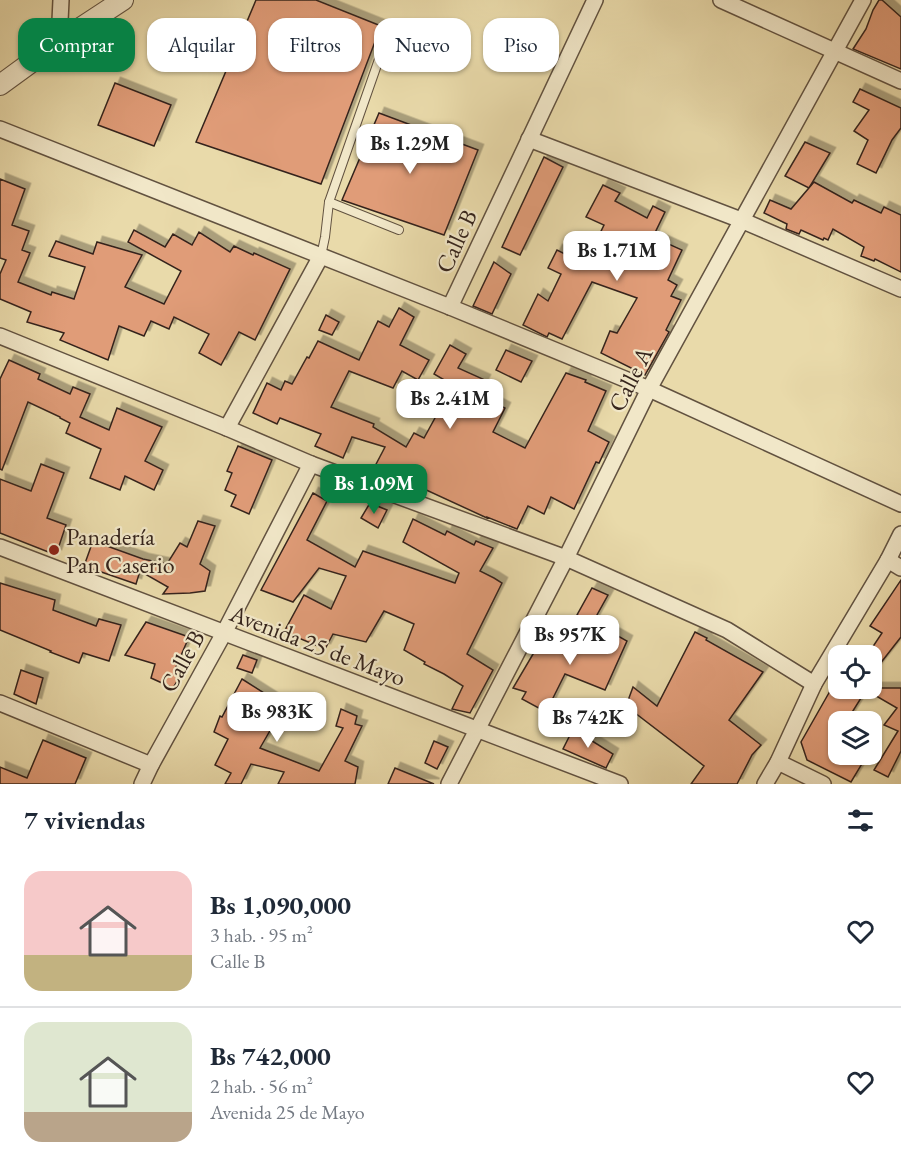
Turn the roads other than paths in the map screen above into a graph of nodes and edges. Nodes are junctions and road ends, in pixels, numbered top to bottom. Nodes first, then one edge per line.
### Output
1 (62, 0) edge
2 (123, 0) edge
3 (595, 0) edge
4 (721, 0) edge
5 (863, 0) edge
6 (61, 18) edge
7 (96, 18) edge
8 (835, 52) junction
9 (18, 72) edge
10 (375, 72) edge
11 (901, 81) edge
12 (0, 85) edge
13 (0, 129) edge
14 (529, 139) junction
15 (329, 202) junction
16 (741, 220) junction
17 (399, 230) dead end
18 (321, 256) junction
19 (901, 289) edge
20 (450, 307) junction
21 (0, 336) edge
22 (649, 389) junction
23 (227, 428) junction
24 (312, 464) junction
25 (901, 504) edge
26 (901, 534) edge
27 (0, 547) edge
28 (566, 558) junction
29 (888, 560) junction
30 (901, 568) edge
31 (224, 633) junction
32 (814, 684) junction
33 (0, 703) edge
34 (477, 730) junction
35 (778, 762) junction
36 (151, 765) junction
37 (142, 784) edge
38 (449, 784) edge
39 (620, 784) edge
40 (765, 784) edge
41 (823, 784) edge

1 - 6 street
2 - 7 street
3 - 14 street, Calle B
4 - 8 street
5 - 8 street, Calle A
8 - 11 street
8 - 16 street, Calle A
9 - 12 street
10 - 15 lane
13 - 18 street
14 - 16 street
14 - 20 street, Calle B
15 - 17 lane
15 - 18 lane
16 - 19 street
16 - 22 street, Calle A
18 - 20 street
18 - 23 street
20 - 22 street
21 - 23 street
22 - 25 street
22 - 28 street, Calle A
23 - 24 street
24 - 28 street
24 - 31 street, Calle B
26 - 29 street
27 - 31 street, Avenida 25 de Mayo
28 - 32 street
28 - 34 street, Calle A
29 - 30 street
29 - 32 street
31 - 34 street, Avenida 25 de Mayo
31 - 36 street, Calle B
32 - 35 street
33 - 36 street
34 - 38 street, Calle A
34 - 39 street, Avenida 25 de Mayo
35 - 40 street
35 - 41 street
36 - 37 street, Calle B

